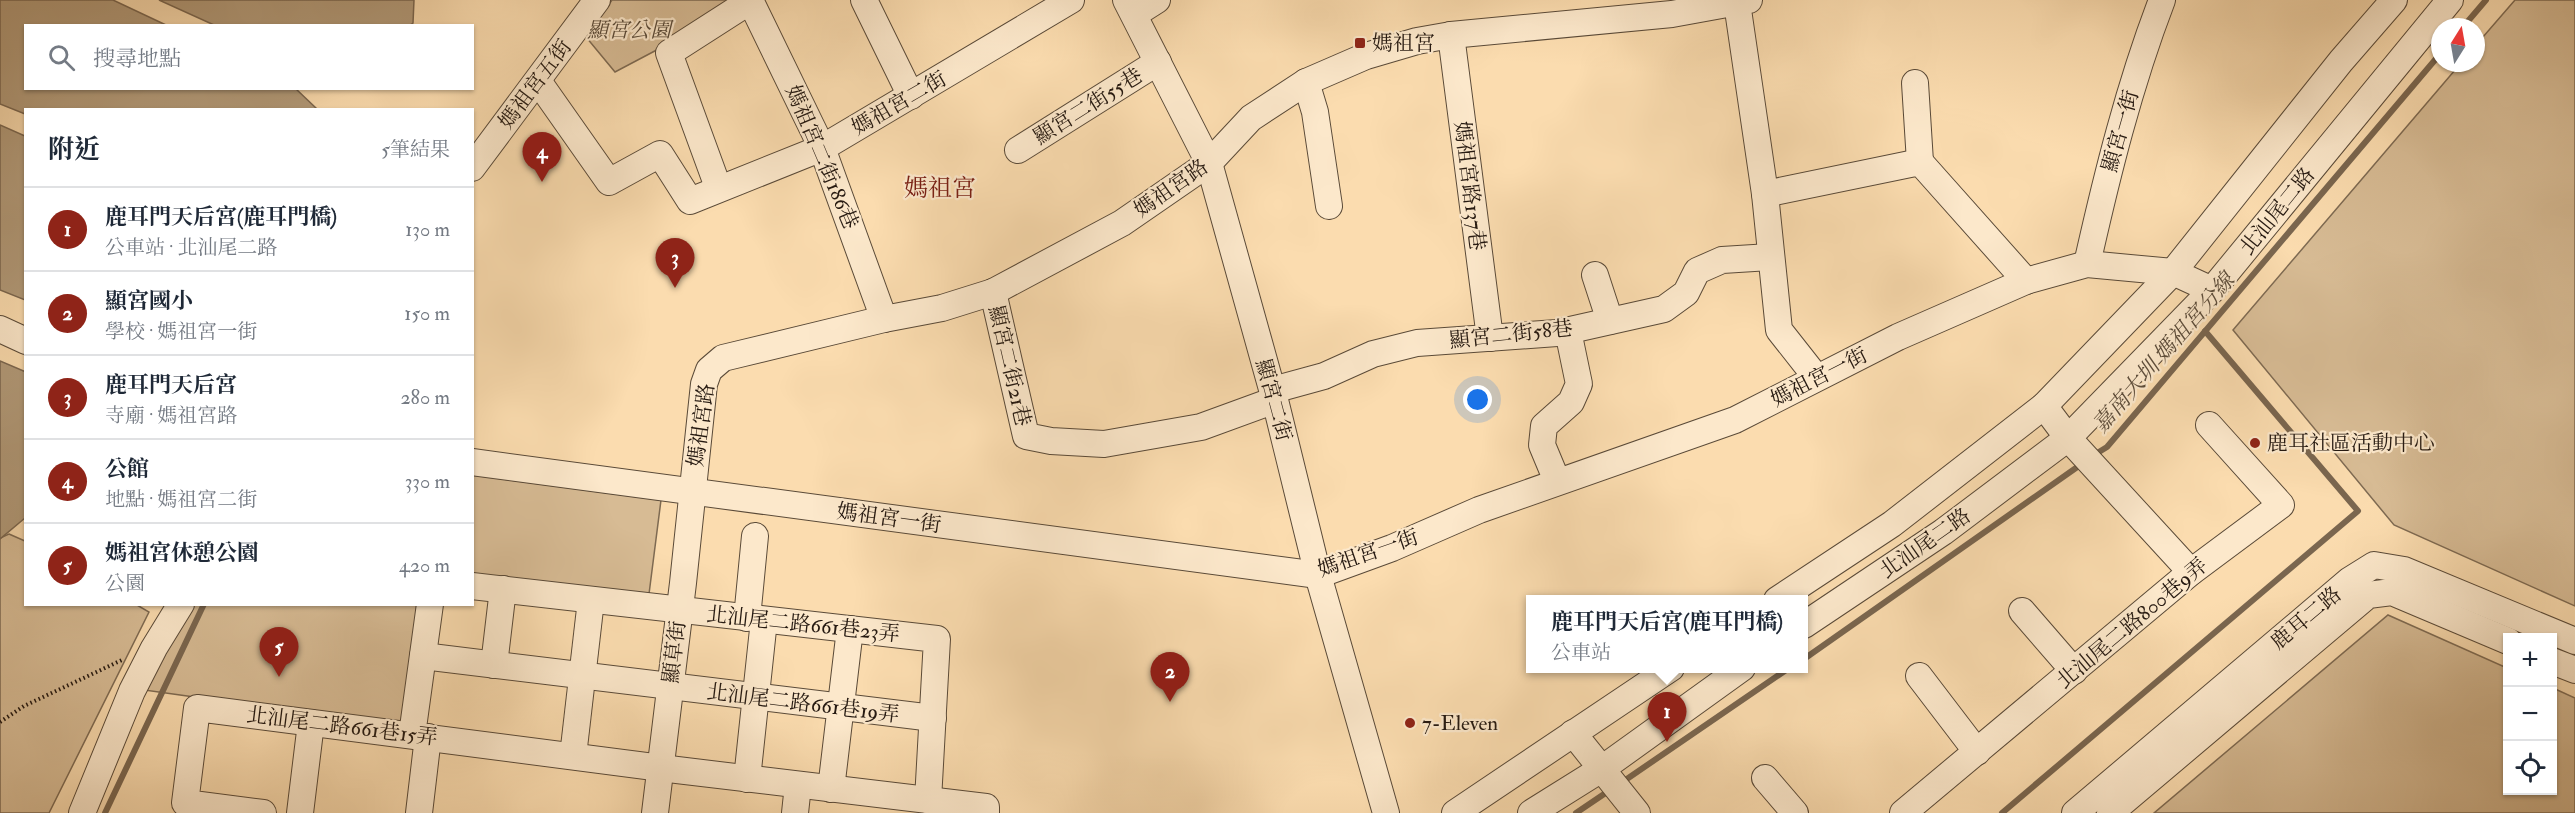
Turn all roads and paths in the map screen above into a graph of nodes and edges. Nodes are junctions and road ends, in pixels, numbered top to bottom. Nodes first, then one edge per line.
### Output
1 (597, 0) edge
2 (864, 0) edge
3 (1156, 0) edge
4 (2162, 0) edge
5 (2394, 0) edge
6 (2450, 0) edge
7 (750, 1) edge
8 (1743, 2) edge
9 (1057, 4) edge
10 (1130, 7) edge
11 (1581, 11) edge
12 (1451, 35) junction
13 (1158, 62) junction
14 (538, 81) junction
15 (1306, 82) junction
16 (1915, 83) dead end
17 (911, 96) junction
18 (822, 148) junction
19 (1018, 150) dead end
20 (1920, 162) junction
21 (1209, 163) junction
22 (474, 165) edge
23 (718, 187) junction
24 (1765, 194) junction
25 (1329, 206) dead end
26 (1770, 257) junction
27 (2087, 264) junction
28 (2173, 272) junction
29 (1595, 275) dead end
30 (2025, 281) junction
31 (2212, 290) junction
32 (993, 292) junction
33 (884, 319) junction
34 (1610, 321) junction
35 (0, 329) edge
36 (1568, 331) junction
37 (1490, 338) junction
38 (24, 340) edge
39 (1816, 377) junction
40 (1274, 395) junction
41 (2044, 406) junction
42 (2209, 425) dead end
43 (2068, 438) junction
44 (474, 462) edge
45 (1557, 481) junction
46 (693, 492) junction
47 (755, 536) dead end
48 (2192, 572) junction
49 (1318, 575) junction
50 (474, 586) edge
51 (502, 589) junction
52 (1785, 595) edge
53 (591, 600) junction
54 (180, 606) edge
55 (430, 606) edge
56 (680, 611) junction
57 (2022, 611) dead end
58 (756, 619) junction
59 (1808, 622) edge
60 (849, 629) junction
61 (2503, 639) edge
62 (2575, 641) edge
63 (154, 648) junction
64 (423, 656) junction
65 (2557, 663) edge
66 (494, 665) junction
67 (2575, 670) edge
68 (2074, 671) junction
69 (1665, 673) edge
70 (1736, 673) edge
71 (583, 675) junction
72 (1919, 676) dead end
73 (670, 687) junction
74 (756, 697) junction
75 (841, 707) junction
76 (933, 718) junction
77 (0, 722) edge
78 (311, 723) junction
79 (1574, 733) junction
80 (420, 736) junction
81 (1977, 752) junction
82 (573, 756) junction
83 (660, 768) junction
84 (1603, 768) junction
85 (1765, 778) dead end
86 (747, 779) junction
87 (798, 785) junction
88 (831, 789) junction
89 (928, 800) junction
90 (1632, 807) edge
91 (82, 813) edge
92 (263, 813) edge
93 (300, 813) edge
94 (419, 813) edge
95 (655, 813) edge
96 (795, 813) edge
97 (986, 813) edge
98 (1386, 813) edge
99 (1455, 813) edge
100 (1531, 813) edge
101 (1795, 813) edge
102 (1903, 813) edge
103 (2075, 813) edge
104 (2110, 813) edge

1 - 14 street, 媽祖宮五街
2 - 17 street
3 - 10 street
4 - 27 street, 顯宮一街
5 - 28 street, 北汕尾二路
6 - 31 street, 北汕尾二路
7 - 18 street, 媽祖宮二街186巷
7 - 23 street
8 - 11 street, 媽祖宮路
8 - 24 street
9 - 17 street, 媽祖宮二街
10 - 13 street, 顯宮二街
11 - 12 street, 媽祖宮路
12 - 15 street, 媽祖宮路
12 - 37 street, 媽祖宮路137巷
13 - 19 street, 顯宮二街55巷
13 - 21 street, 顯宮二街
14 - 22 street, 媽祖宮五街
14 - 23 street, 媽祖宮二街
15 - 21 street, 媽祖宮路
15 - 25 street
16 - 20 street
17 - 18 street, 媽祖宮二街
18 - 23 street, 媽祖宮二街
18 - 33 street, 媽祖宮二街186巷
20 - 24 street
20 - 30 street
21 - 32 street, 媽祖宮路
21 - 40 street, 顯宮二街
24 - 26 street
26 - 34 street, 顯宮二街58巷
26 - 39 street
27 - 28 street, 媽祖宮一街
27 - 30 street, 媽祖宮一街
28 - 31 street, 媽祖宮一街
28 - 41 street, 北汕尾二路
29 - 34 street
30 - 39 street, 媽祖宮一街
31 - 43 street, 北汕尾二路
32 - 33 street, 媽祖宮路
32 - 40 street, 顯宮二街21巷
33 - 46 street, 媽祖宮路
34 - 36 street, 顯宮二街58巷
35 - 38 street
36 - 37 street, 顯宮二街58巷
36 - 45 street
37 - 40 street, 顯宮二街58巷
39 - 45 street, 媽祖宮一街
40 - 49 street, 顯宮二街
41 - 43 street
41 - 52 street, 北汕尾二路
42 - 48 street, 北汕尾二路800巷9弄
43 - 48 street
43 - 59 street, 北汕尾二路
44 - 46 street, 媽祖宮一街
45 - 49 street, 媽祖宮一街
46 - 49 street, 媽祖宮一街
46 - 56 street, 顯草街
47 - 58 street
48 - 68 street, 北汕尾二路800巷9弄
49 - 98 street, 顯宮二街
50 - 51 street, 北汕尾二路661巷23弄
51 - 53 street, 北汕尾二路661巷23弄
51 - 66 street
53 - 56 street, 北汕尾二路661巷23弄
53 - 71 street
54 - 63 street
55 - 64 street
56 - 58 street, 北汕尾二路661巷23弄
56 - 73 street, 顯草街
57 - 68 street
58 - 60 street, 北汕尾二路661巷23弄
58 - 74 street
60 - 75 street
60 - 76 street, 北汕尾二路661巷23弄
61 - 104 street, 鹿耳二路
62 - 103 street, 鹿耳二路
63 - 77 path
63 - 91 street
64 - 66 street, 北汕尾二路661巷19弄
64 - 80 street
65 - 67 street
66 - 71 street, 北汕尾二路661巷19弄
68 - 81 street, 北汕尾二路800巷9弄
69 - 79 street
70 - 84 street
71 - 73 street, 北汕尾二路661巷19弄
71 - 82 street
72 - 81 street
73 - 74 street, 北汕尾二路661巷19弄
73 - 83 street, 顯草街
74 - 75 street, 北汕尾二路661巷19弄
74 - 86 street
75 - 76 street, 北汕尾二路661巷19弄
75 - 88 street
76 - 89 street, 北汕尾二路661巷23弄
78 - 80 street, 北汕尾二路661巷15弄
78 - 92 street, 北汕尾二路661巷15弄
78 - 93 street
79 - 84 street
79 - 99 street
80 - 82 street, 北汕尾二路661巷15弄
80 - 94 street
81 - 102 street, 北汕尾二路800巷9弄
82 - 83 street, 北汕尾二路661巷15弄
83 - 86 street, 北汕尾二路661巷15弄
83 - 95 street, 顯草街
84 - 90 street
84 - 100 street
85 - 101 street
86 - 87 street, 北汕尾二路661巷15弄
87 - 88 street, 北汕尾二路661巷15弄
87 - 96 street
88 - 89 street, 北汕尾二路661巷15弄
89 - 97 street, 北汕尾二路661巷15弄

